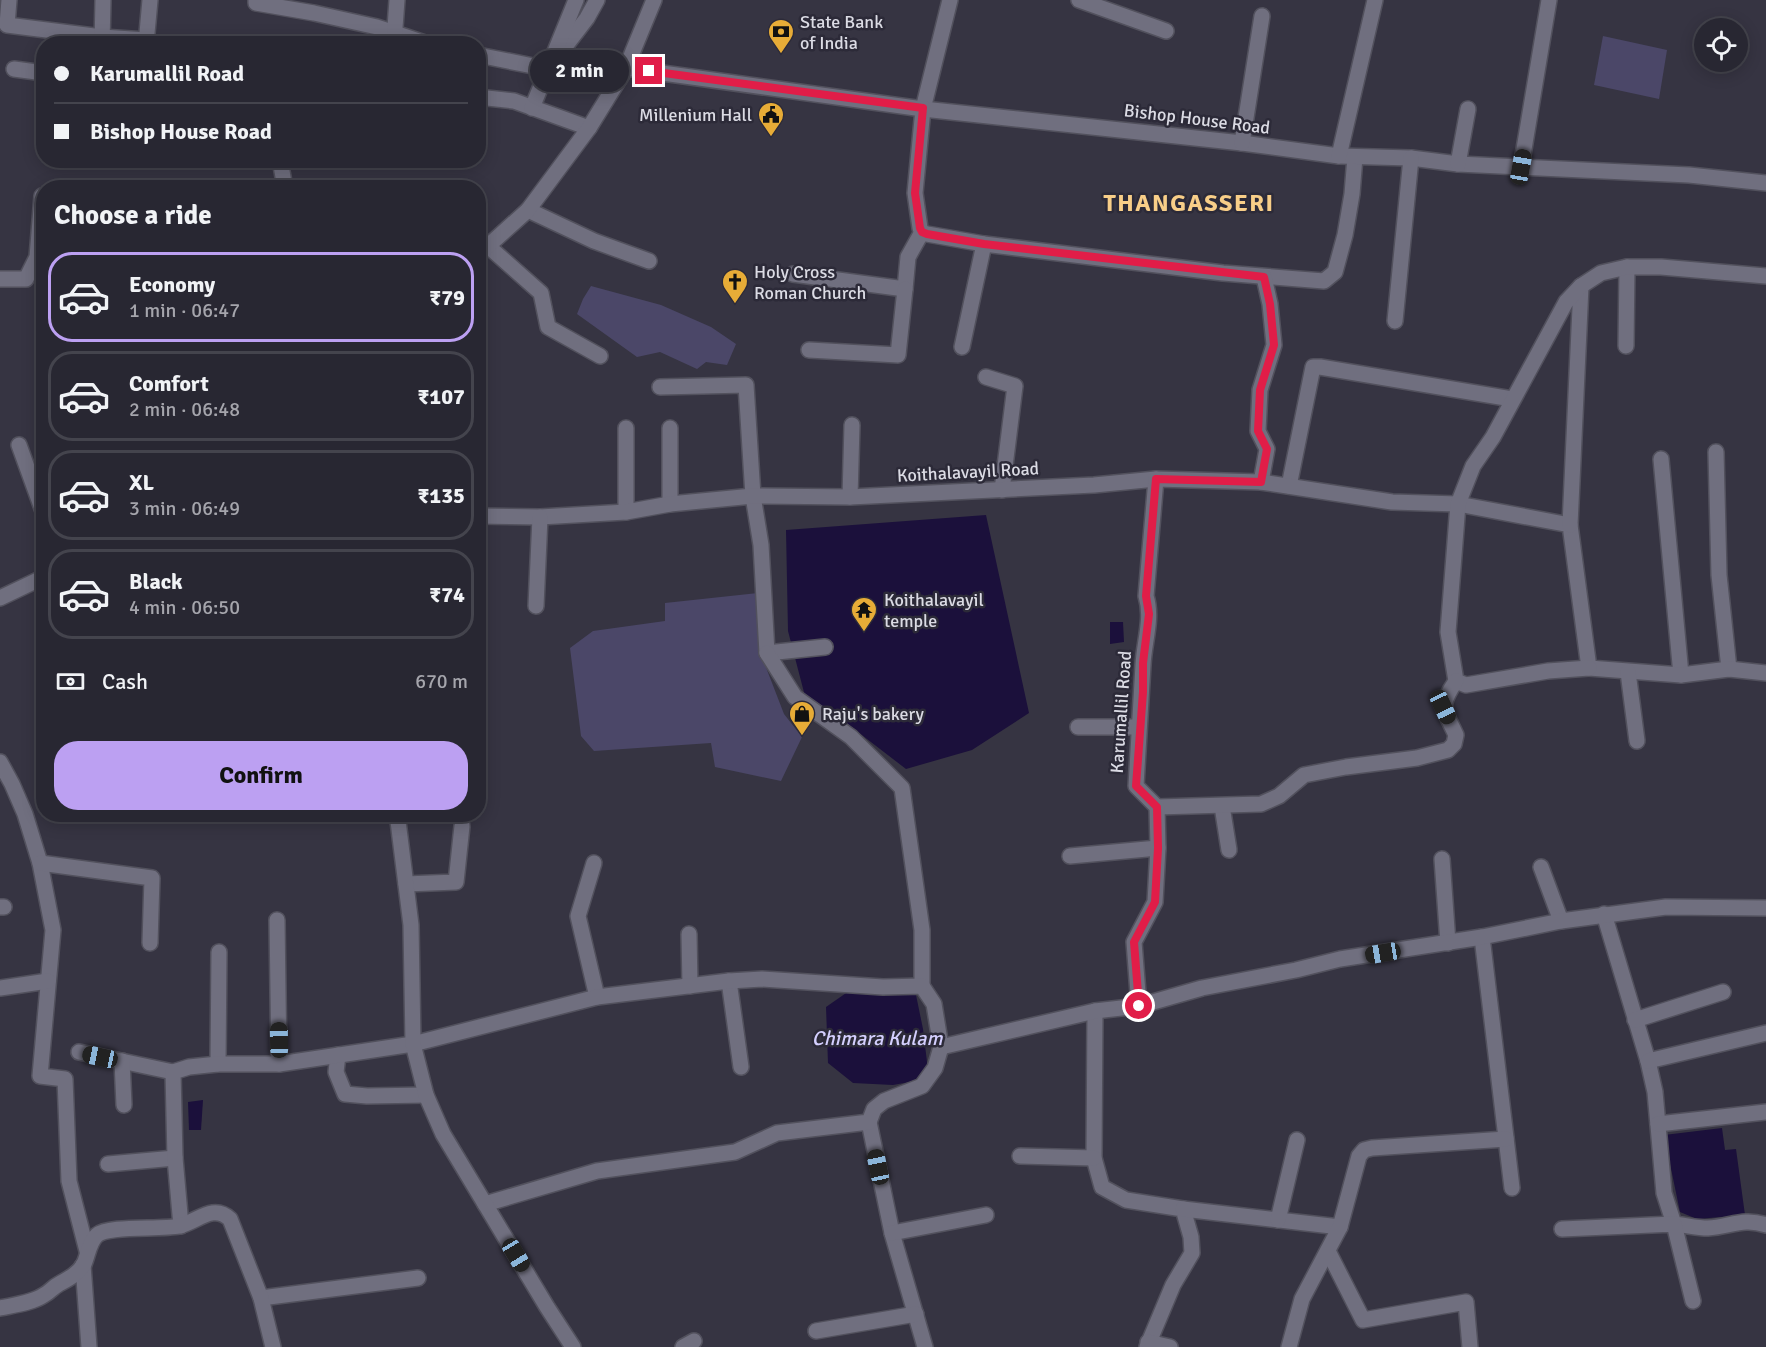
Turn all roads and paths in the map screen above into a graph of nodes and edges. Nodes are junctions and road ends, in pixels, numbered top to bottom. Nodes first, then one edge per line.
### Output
1 (9, 0) edge
2 (103, 0) edge
3 (150, 0) edge
4 (256, 0) edge
5 (397, 0) edge
6 (576, 0) edge
7 (597, 0) edge
8 (653, 0) edge
9 (950, 0) edge
10 (1079, 0) edge
11 (1375, 0) edge
12 (1550, 0) edge
13 (1262, 16) dead end
14 (3, 25) edge
15 (1166, 31) dead end
16 (76, 36) edge
17 (102, 36) edge
18 (147, 36) edge
19 (388, 36) edge
20 (394, 36) edge
21 (486, 57) edge
22 (626, 68) junction
23 (14, 69) dead end
24 (548, 69) junction
25 (36, 73) edge
26 (486, 99) edge
27 (532, 108) junction
28 (923, 108) junction
29 (1468, 109) dead end
30 (589, 128) junction
31 (1242, 143) junction
32 (1339, 156) junction
33 (1355, 157) junction
34 (1411, 158) junction
35 (1458, 164) junction
36 (1521, 167) junction
37 (1766, 183) edge
38 (528, 210) junction
39 (922, 232) junction
40 (984, 244) junction
41 (486, 248) edge
42 (486, 253) edge
43 (649, 261) dead end
44 (36, 264) edge
45 (1627, 267) junction
46 (793, 274) dead end
47 (1766, 276) edge
48 (1264, 277) junction
49 (0, 279) edge
50 (1581, 286) junction
51 (905, 289) junction
52 (1395, 321) dead end
53 (1626, 346) dead end
54 (962, 347) dead end
55 (809, 350) dead end
56 (600, 356) dead end
57 (986, 377) dead end
58 (660, 387) dead end
59 (1512, 399) junction
60 (852, 425) dead end
61 (626, 428) dead end
62 (670, 428) dead end
63 (20, 445) dead end
64 (1716, 452) dead end
65 (1661, 459) dead end
66 (1156, 479) junction
67 (1261, 482) junction
68 (1289, 486) junction
69 (1002, 490) junction
70 (36, 491) edge
71 (753, 496) junction
72 (850, 497) junction
73 (670, 504) junction
74 (1458, 504) junction
75 (626, 512) junction
76 (486, 516) edge
77 (540, 517) junction
78 (1570, 525) junction
79 (36, 581) edge
80 (0, 598) edge
81 (536, 606) dead end
82 (825, 647) dead end
83 (767, 653) junction
84 (1589, 668) junction
85 (1729, 669) junction
86 (1628, 672) junction
87 (1766, 672) edge
88 (1681, 675) junction
89 (1456, 681) junction
90 (1078, 727) dead end
91 (1139, 727) junction
92 (1637, 741) dead end
93 (0, 762) edge
94 (1222, 806) junction
95 (1157, 807) junction
96 (398, 822) edge
97 (462, 826) dead end
98 (1158, 848) junction
99 (1229, 850) dead end
100 (1070, 856) dead end
101 (1442, 859) dead end
102 (40, 863) junction
103 (594, 863) dead end
104 (1541, 867) dead end
105 (406, 884) junction
106 (1766, 908) edge
107 (1604, 914) junction
108 (277, 921) dead end
109 (1561, 921) junction
110 (689, 934) dead end
111 (1482, 938) junction
112 (150, 943) dead end
113 (1448, 943) junction
114 (219, 952) dead end
115 (48, 981) junction
116 (729, 981) junction
117 (690, 986) junction
118 (922, 986) junction
119 (0, 988) edge
120 (1723, 992) dead end
121 (597, 997) junction
122 (1139, 1006) junction
123 (1095, 1011) junction
124 (1635, 1020) junction
125 (1766, 1032) edge
126 (413, 1044) junction
127 (941, 1047) junction
128 (79, 1052) dead end
129 (338, 1055) junction
130 (122, 1061) junction
131 (1648, 1061) junction
132 (218, 1064) junction
133 (279, 1064) junction
134 (741, 1067) dead end
135 (173, 1072) junction
136 (426, 1095) junction
137 (124, 1105) dead end
138 (1766, 1112) edge
139 (868, 1122) junction
140 (1658, 1124) junction
141 (1506, 1139) junction
142 (1297, 1140) dead end
143 (1020, 1156) dead end
144 (175, 1158) junction
145 (1094, 1158) junction
146 (108, 1164) dead end
147 (1512, 1188) dead end
148 (485, 1204) junction
149 (1183, 1209) junction
150 (986, 1215) dead end
151 (1278, 1220) junction
152 (1674, 1224) junction
153 (1766, 1225) edge
154 (181, 1226) junction
155 (1340, 1227) junction
156 (1562, 1229) dead end
157 (892, 1233) junction
158 (1328, 1251) junction
159 (85, 1258) junction
160 (418, 1278) dead end
161 (261, 1298) junction
162 (1693, 1301) dead end
163 (0, 1308) edge
164 (916, 1314) junction
165 (816, 1331) dead end
166 (1148, 1345) edge
167 (89, 1347) edge
168 (273, 1347) edge
169 (573, 1347) edge
170 (925, 1347) edge
171 (1170, 1347) edge
172 (1288, 1347) edge
173 (1470, 1347) edge

1 - 14 street
2 - 17 street
3 - 18 street
4 - 19 street
5 - 20 street
6 - 24 street
7 - 24 street
8 - 22 street
9 - 28 street
10 - 15 street
11 - 32 street
12 - 36 street
13 - 31 street
14 - 16 street
21 - 24 street
22 - 28 street, Bishop House Road
22 - 30 street
23 - 25 street
24 - 27 street
26 - 27 street
27 - 30 street
28 - 31 street, Bishop House Road
28 - 39 street
29 - 35 street
30 - 38 street
31 - 32 street, Bishop House Road
32 - 33 street, Bishop House Road
33 - 34 street, Bishop House Road
33 - 48 street
34 - 35 street, Bishop House Road
34 - 52 street
35 - 36 street, Bishop House Road
36 - 37 street, Bishop House Road
38 - 41 street
38 - 43 street
39 - 40 street
39 - 51 street
40 - 48 street
40 - 54 street
42 - 56 street
44 - 49 street
45 - 47 street
45 - 50 street
45 - 53 street
46 - 51 street
48 - 67 street
50 - 59 street
50 - 78 street
51 - 55 street
57 - 69 street
58 - 71 street
59 - 68 street
59 - 74 street
60 - 72 street
61 - 75 street
62 - 73 street
63 - 70 street
64 - 85 street
65 - 88 street
66 - 67 street, Koithalavayil Road
66 - 69 street, Koithalavayil Road
66 - 91 street, Karumallil Road
67 - 68 street, Koithalavayil Road
68 - 74 street, Koithalavayil Road
69 - 72 street, Koithalavayil Road
71 - 72 street, Koithalavayil Road
71 - 73 street, Koithalavayil Road
71 - 83 street
73 - 75 street, Koithalavayil Road
74 - 78 street, Koithalavayil Road
74 - 89 street
75 - 77 street, Koithalavayil Road
76 - 77 street, Koithalavayil Road
77 - 81 street
78 - 84 street
79 - 80 street
82 - 83 street
83 - 118 street
84 - 86 street
84 - 89 street
85 - 87 street
85 - 88 street
86 - 88 street
86 - 92 street
89 - 94 street
90 - 91 street
91 - 95 street, Karumallil Road
93 - 102 street
94 - 95 street
94 - 99 street
95 - 98 street
96 - 105 street
97 - 105 street
98 - 100 street
98 - 122 street
101 - 113 street
102 - 112 street
102 - 115 street
103 - 121 street
104 - 109 street
105 - 126 street
106 - 107 street
107 - 109 street
107 - 124 street
108 - 133 street
109 - 111 street
110 - 117 street
111 - 113 street
111 - 141 street
113 - 122 street
114 - 132 street
115 - 119 street
115 - 159 street
116 - 117 street
116 - 118 street
116 - 134 street
117 - 121 street
118 - 127 street
120 - 124 street
121 - 126 street
122 - 123 street
123 - 127 street
123 - 145 street
124 - 131 street
125 - 131 street
126 - 129 street
126 - 136 street
127 - 139 street
128 - 130 street
129 - 133 street
129 - 136 street
130 - 135 street
130 - 137 street
131 - 140 street
132 - 133 street
132 - 135 street
135 - 144 street
136 - 148 street
138 - 140 street
139 - 148 street
139 - 157 street
140 - 152 street
141 - 147 street
141 - 155 street
142 - 151 street
143 - 145 street
144 - 146 street
144 - 154 street
145 - 149 street
148 - 169 street
149 - 151 street
149 - 166 street
150 - 157 street
151 - 155 street
152 - 153 street
152 - 156 street
152 - 162 street
154 - 159 street
154 - 161 street
155 - 158 street
157 - 164 street
158 - 172 street
158 - 173 street
159 - 163 street
159 - 167 street
160 - 161 street
161 - 168 street
164 - 165 street
164 - 170 street
166 - 171 street

